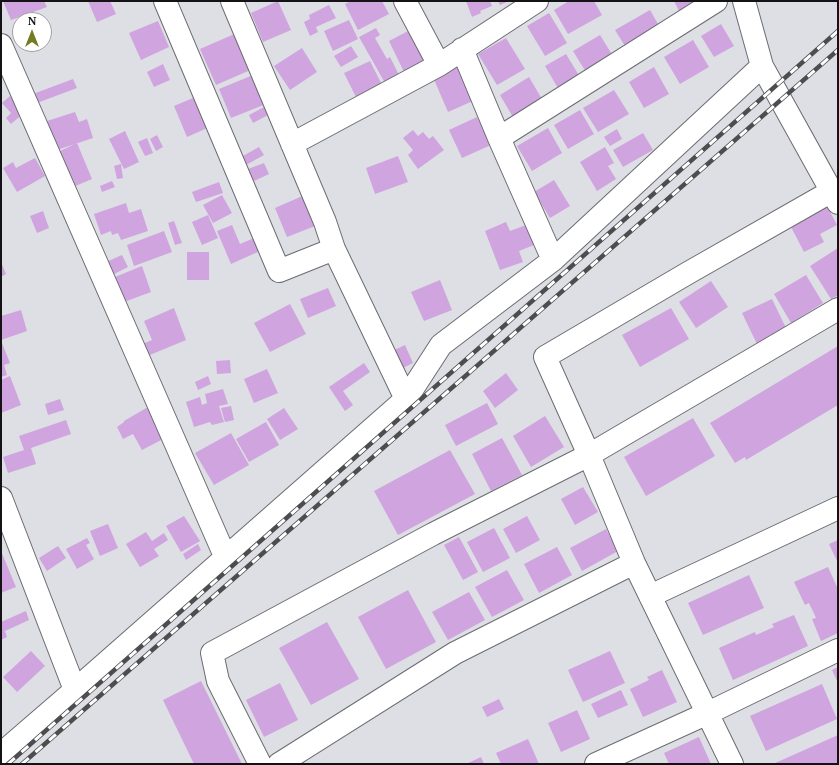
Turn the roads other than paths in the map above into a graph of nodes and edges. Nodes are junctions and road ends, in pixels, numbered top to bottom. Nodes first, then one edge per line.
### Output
1 (165, 1) edge
2 (232, 1) edge
3 (537, 1) edge
4 (716, 1) edge
5 (744, 1) edge
6 (411, 3) edge
7 (1, 45) edge
8 (462, 49) junction
9 (439, 65) junction
10 (762, 66) junction
11 (499, 138) junction
12 (292, 144) junction
13 (833, 184) edge
14 (334, 249) junction
15 (553, 260) junction
16 (838, 309) edge
17 (406, 398) junction
18 (589, 455) junction
19 (1, 498) edge
20 (838, 508) edge
21 (225, 556) junction
22 (634, 563) junction
23 (650, 596) junction
24 (838, 650) edge
25 (75, 690) junction
26 (708, 713) junction
27 (1, 754) edge
28 (260, 764) edge
29 (279, 764) edge
30 (596, 764) edge
31 (732, 764) edge

1 - 14 street
2 - 12 street
3 - 8 street
4 - 11 street
5 - 10 street
6 - 9 street
7 - 21 street
8 - 9 street
8 - 11 street
9 - 12 street
10 - 13 street
10 - 15 street
11 - 15 street
12 - 14 street
13 - 18 street
14 - 17 street
15 - 17 street
16 - 18 street
17 - 21 street
18 - 22 street
18 - 28 street
19 - 25 street
20 - 23 street
21 - 25 street
22 - 23 street
22 - 29 street
23 - 26 street
24 - 26 street
25 - 27 street
26 - 30 street
26 - 31 street

